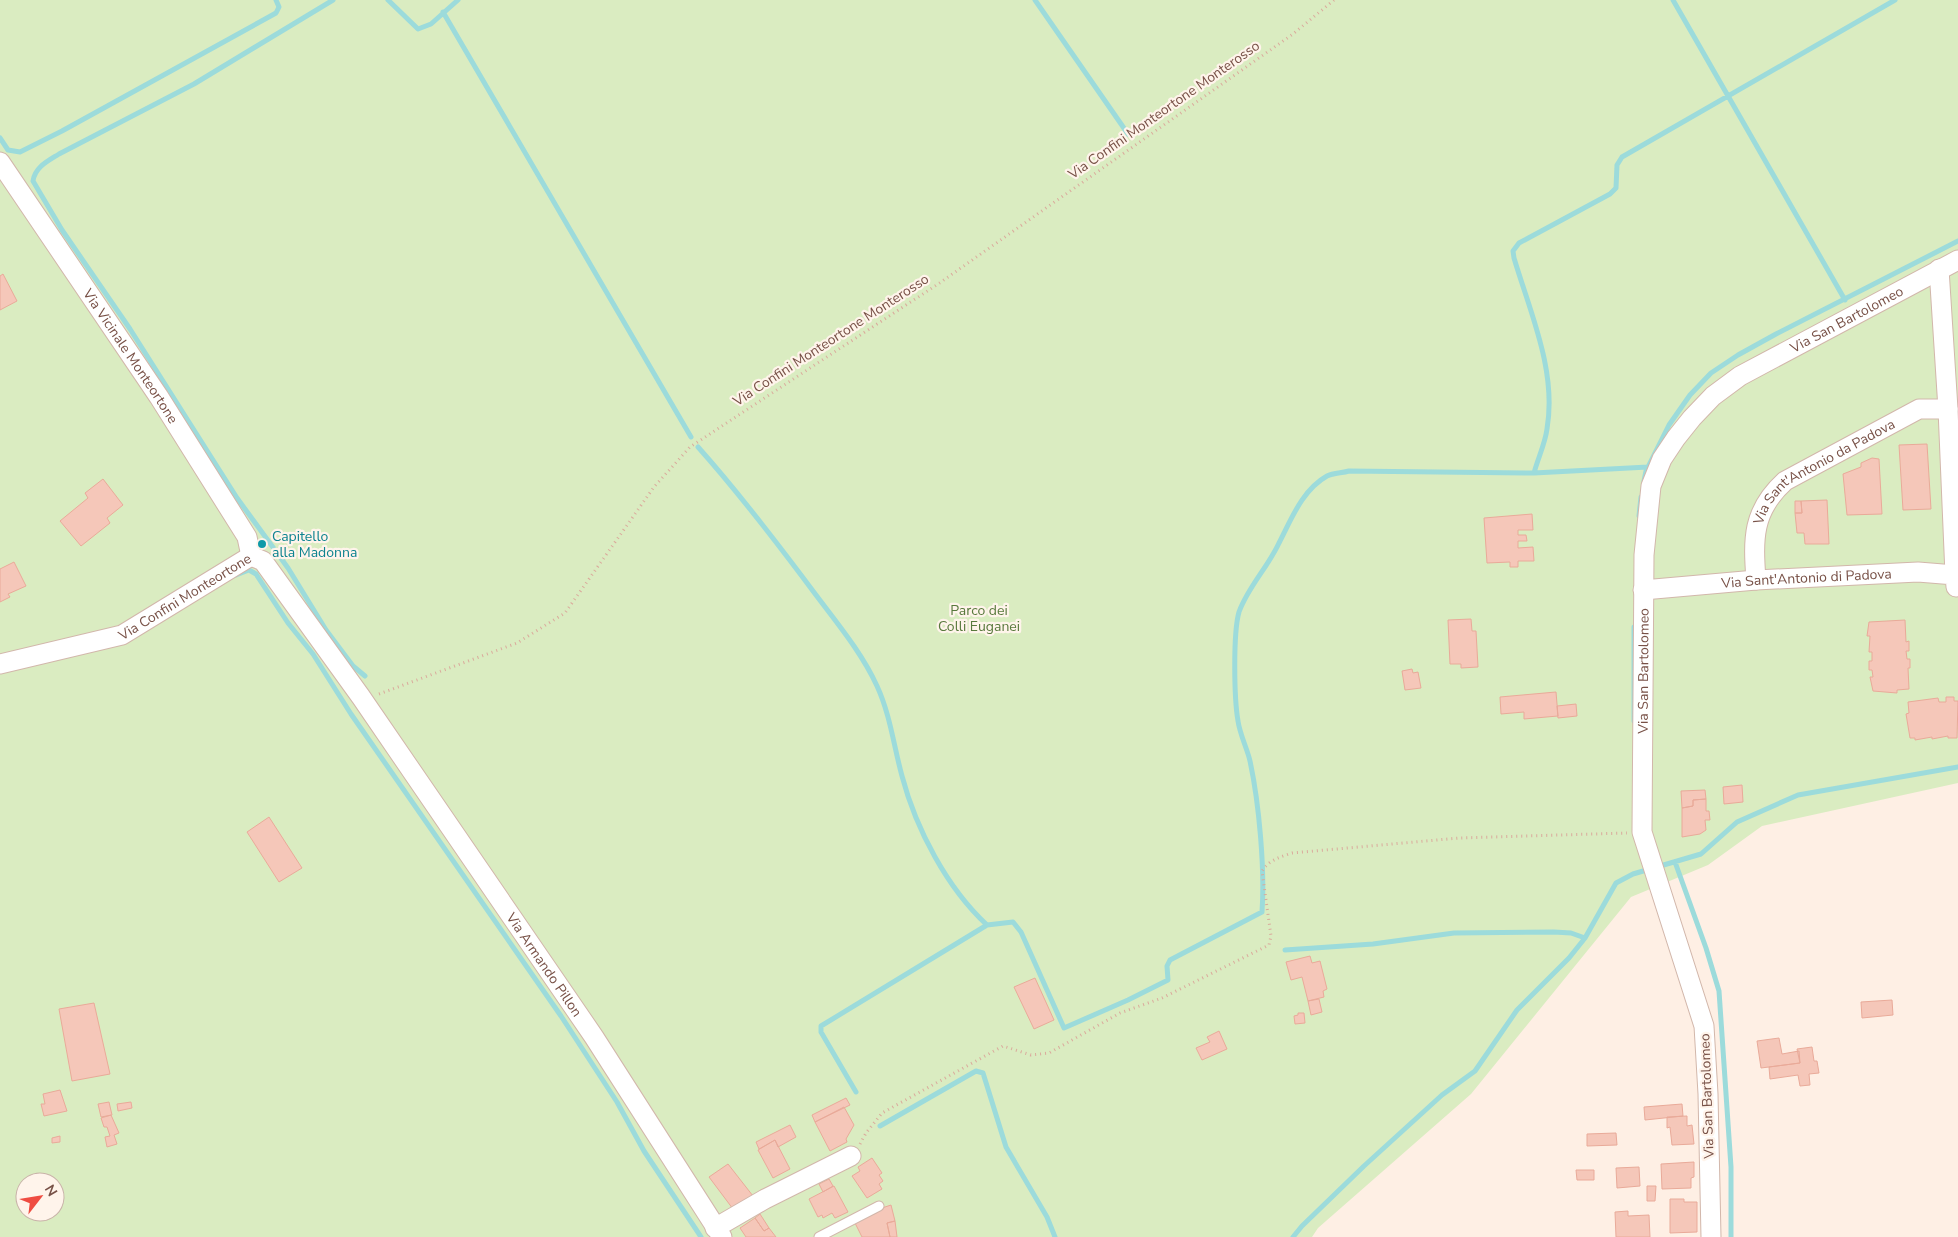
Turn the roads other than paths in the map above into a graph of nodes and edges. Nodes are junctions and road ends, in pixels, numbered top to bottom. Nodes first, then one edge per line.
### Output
1 (0, 162) edge
2 (1958, 260) edge
3 (1939, 270) junction
4 (1948, 409) junction
5 (251, 556) junction
6 (1756, 580) junction
7 (1956, 582) edge
8 (1643, 590) junction
9 (0, 664) edge
10 (361, 697) joint
11 (851, 1156) road end
12 (879, 1206) dead end
13 (719, 1232) edge
14 (819, 1237) edge
15 (1711, 1237) edge

1 - 5 street, Via Vicinale Monteortone
2 - 3 street, Via San Bartolomeo
3 - 4 street
3 - 8 street, Via San Bartolomeo
4 - 6 street, Via Sant'Antonio da Padova
4 - 7 street
5 - 9 street, Via Confini Monteortone
5 - 10 street, Via Confini Monteortone
6 - 7 street, Via Sant'Antonio di Padova
6 - 8 street, Via Sant'Antonio di Padova
8 - 15 street, Via San Bartolomeo
10 - 13 street, Via Armando Pillon
11 - 13 street
12 - 14 lane

